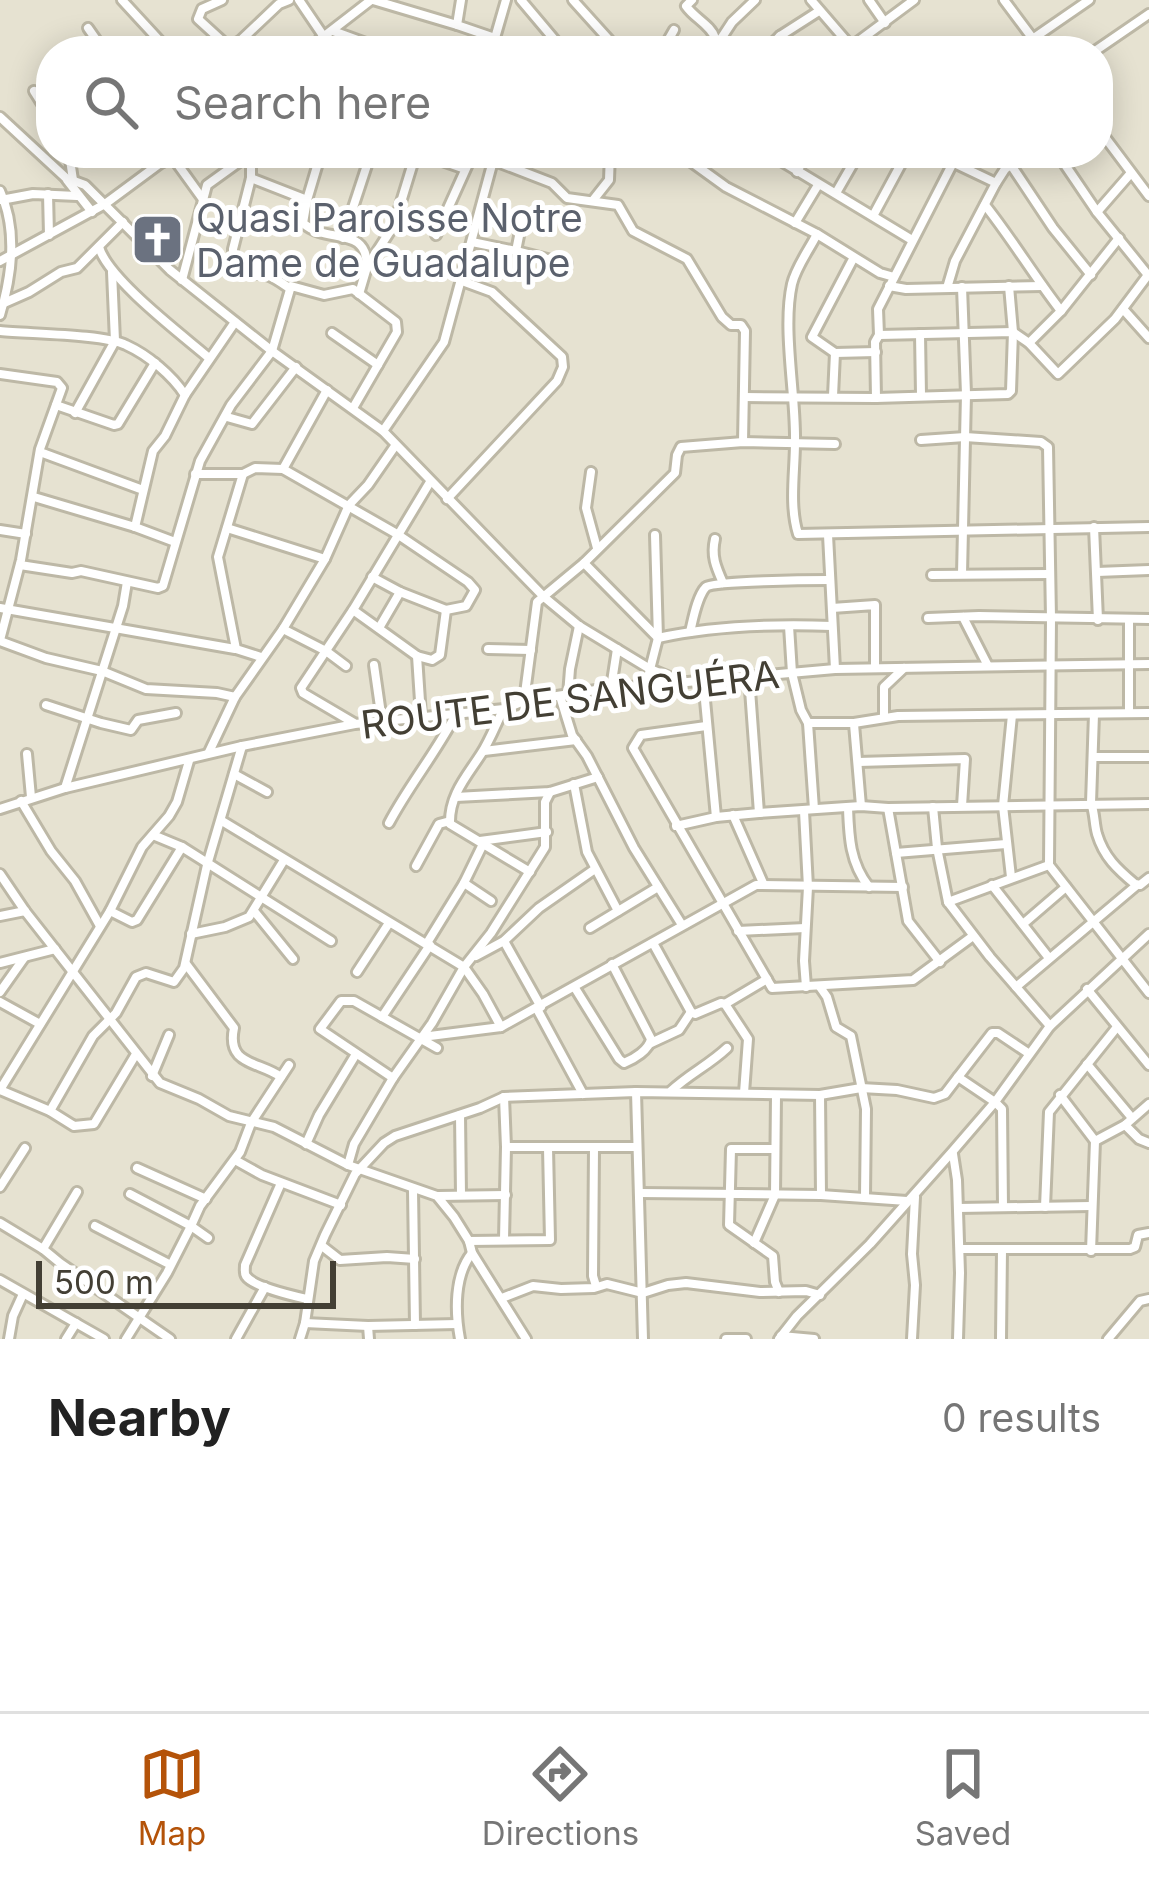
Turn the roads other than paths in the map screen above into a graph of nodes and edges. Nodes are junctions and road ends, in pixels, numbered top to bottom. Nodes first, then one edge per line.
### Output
1 (122, 0) edge
2 (222, 0) edge
3 (289, 0) edge
4 (299, 0) edge
5 (372, 0) edge
6 (460, 0) edge
7 (506, 0) edge
8 (521, 0) edge
9 (573, 0) edge
10 (755, 0) edge
11 (812, 0) edge
12 (868, 0) edge
13 (914, 0) edge
14 (1004, 0) edge
15 (1089, 0) edge
16 (686, 2) edge
17 (742, 4) edge
18 (1071, 5) edge
19 (819, 11) junction
20 (1149, 14) edge
21 (885, 23) junction
22 (457, 25) junction
23 (88, 28) dead end
24 (674, 30) dead end
25 (328, 33) junction
26 (93, 36) edge
27 (155, 36) edge
28 (214, 36) edge
29 (245, 36) edge
30 (324, 36) edge
31 (336, 36) edge
32 (489, 36) edge
33 (496, 36) edge
34 (551, 36) edge
35 (605, 36) edge
36 (671, 36) edge
37 (714, 36) edge
38 (722, 36) edge
39 (780, 36) edge
40 (842, 36) edge
41 (868, 36) edge
42 (1031, 36) edge
43 (1036, 36) edge
44 (1113, 39) edge
45 (34, 91) dead end
46 (36, 94) edge
47 (0, 119) edge
48 (1113, 148) edge
49 (36, 150) edge
50 (56, 168) edge
51 (70, 168) edge
52 (155, 168) edge
53 (182, 168) edge
54 (230, 168) edge
55 (250, 168) edge
56 (317, 168) edge
57 (366, 168) edge
58 (412, 168) edge
59 (463, 168) edge
60 (492, 168) edge
61 (515, 168) edge
62 (609, 168) edge
63 (700, 168) edge
64 (791, 168) edge
65 (799, 168) edge
66 (850, 168) edge
67 (899, 168) edge
68 (951, 168) edge
69 (972, 168) edge
70 (1008, 168) edge
71 (1013, 168) edge
72 (1067, 168) edge
73 (466, 169) joint
74 (797, 172) junction
75 (1131, 173) junction
76 (250, 178) junction
77 (69, 179) junction
78 (996, 183) junction
79 (818, 184) junction
80 (836, 193) junction
81 (48, 194) junction
82 (77, 196) junction
83 (1149, 196) edge
84 (1, 197) edge
85 (202, 198) junction
86 (307, 200) junction
87 (593, 200) junction
88 (105, 204) junction
89 (985, 205) junction
90 (92, 212) junction
91 (1097, 212) junction
92 (523, 216) dead end
93 (873, 216) junction
94 (123, 222) junction
95 (795, 223) junction
96 (817, 234) junction
97 (50, 236) junction
98 (436, 236) dead end
99 (344, 238) junction
100 (1119, 238) junction
101 (912, 240) junction
102 (472, 242) junction
103 (99, 247) junction
104 (517, 251) junction
105 (11, 256) junction
106 (853, 259) junction
107 (0, 261) edge
108 (567, 265) dead end
109 (368, 267) junction
110 (112, 272) junction
111 (1091, 275) junction
112 (1149, 275) edge
113 (182, 280) junction
114 (462, 281) junction
115 (892, 282) junction
116 (1009, 286) junction
117 (1042, 286) junction
118 (962, 287) junction
119 (289, 288) junction
120 (947, 288) junction
121 (359, 293) junction
122 (4, 303) junction
123 (1123, 309) junction
124 (1061, 311) junction
125 (0, 315) edge
126 (235, 322) junction
127 (0, 332) edge
128 (1012, 332) junction
129 (332, 333) dead end
130 (920, 334) junction
131 (964, 334) junction
132 (879, 335) junction
133 (1149, 338) edge
134 (115, 341) junction
135 (1029, 343) junction
136 (272, 351) junction
137 (876, 352) junction
138 (835, 353) junction
139 (209, 358) junction
140 (154, 363) junction
141 (378, 365) junction
142 (296, 367) junction
143 (0, 374) edge
144 (327, 390) junction
145 (921, 394) junction
146 (966, 394) junction
147 (184, 395) junction
148 (833, 396) junction
149 (744, 397) junction
150 (794, 397) junction
151 (876, 398) junction
152 (56, 405) junction
153 (353, 408) junction
154 (75, 413) junction
155 (227, 417) junction
156 (383, 431) junction
157 (965, 437) junction
158 (921, 440) dead end
159 (795, 441) junction
160 (743, 442) junction
161 (835, 444) dead end
162 (394, 446) junction
163 (40, 452) junction
164 (283, 469) junction
165 (591, 472) dead end
166 (195, 474) junction
167 (243, 474) junction
168 (430, 482) junction
169 (143, 490) junction
170 (34, 497) junction
171 (447, 499) junction
172 (349, 505) junction
173 (135, 527) junction
174 (1094, 527) junction
175 (1149, 527) edge
176 (226, 528) junction
177 (963, 529) junction
178 (0, 530) edge
179 (1049, 530) junction
180 (26, 534) junction
181 (397, 534) junction
182 (655, 535) dead end
183 (828, 535) junction
184 (715, 539) dead end
185 (176, 542) junction
186 (598, 549) junction
187 (325, 559) junction
188 (584, 563) junction
189 (20, 565) junction
190 (1149, 570) edge
191 (1097, 572) junction
192 (962, 574) junction
193 (1050, 574) junction
194 (932, 575) dead end
195 (372, 577) junction
196 (830, 580) junction
197 (127, 582) junction
198 (723, 583) junction
199 (400, 592) junction
200 (544, 597) junction
201 (831, 608) junction
202 (4, 609) edge
203 (353, 610) junction
204 (446, 610) junction
205 (963, 617) junction
206 (1051, 617) junction
207 (928, 619) dead end
208 (1129, 619) junction
209 (1149, 619) edge
210 (1098, 620) junction
211 (579, 626) junction
212 (789, 626) junction
213 (832, 626) junction
214 (379, 628) junction
215 (283, 629) junction
216 (113, 630) junction
217 (690, 632) junction
218 (658, 638) junction
219 (0, 640) edge
220 (488, 649) dead end
221 (617, 649) junction
222 (236, 650) junction
223 (530, 650) junction
224 (326, 651) junction
225 (417, 656) junction
226 (261, 657) junction
227 (1128, 663) junction
228 (987, 664) junction
229 (1149, 664) edge
230 (374, 665) dead end
231 (1049, 665) junction
232 (346, 666) dead end
233 (875, 668) junction
234 (904, 668) junction
235 (650, 669) junction
236 (835, 669) junction
237 (102, 671) junction
238 (792, 673) junction
239 (749, 676) junction
240 (704, 679) junction
241 (680, 682) junction
242 (646, 685) junction
243 (611, 688) junction
244 (564, 696) junction
245 (235, 698) junction
246 (524, 701) junction
247 (46, 705) dead end
248 (504, 709) junction
249 (176, 713) dead end
250 (456, 713) junction
251 (1094, 713) junction
252 (1129, 713) junction
253 (1149, 713) edge
254 (1050, 714) junction
255 (421, 716) junction
256 (1012, 716) junction
257 (884, 717) junction
258 (87, 718) junction
259 (382, 721) junction
260 (808, 723) junction
261 (854, 723) junction
262 (355, 724) junction
263 (706, 726) junction
264 (576, 740) junction
265 (242, 746) junction
266 (483, 751) junction
267 (209, 753) junction
268 (26, 754) dead end
269 (1093, 757) junction
270 (1149, 758) edge
271 (189, 759) junction
272 (858, 762) junction
273 (234, 774) junction
274 (598, 777) junction
275 (574, 784) junction
276 (65, 788) junction
277 (267, 792) dead end
278 (550, 792) junction
279 (31, 797) junction
280 (454, 797) junction
281 (20, 801) junction
282 (1091, 803) junction
283 (1149, 804) edge
284 (861, 806) junction
285 (962, 806) junction
286 (1003, 806) junction
287 (1048, 806) junction
288 (933, 807) junction
289 (848, 808) junction
290 (887, 808) junction
291 (0, 809) edge
292 (809, 810) junction
293 (759, 813) junction
294 (733, 815) junction
295 (716, 817) junction
296 (450, 820) junction
297 (222, 821) junction
298 (389, 823) dead end
299 (676, 826) junction
300 (547, 832) junction
301 (153, 835) junction
302 (481, 843) junction
303 (1006, 844) junction
304 (182, 847) junction
305 (937, 848) junction
306 (896, 853) junction
307 (284, 860) junction
308 (208, 865) junction
309 (1049, 865) junction
310 (416, 866) dead end
311 (596, 869) junction
312 (530, 872) junction
313 (0, 874) edge
314 (1011, 877) junction
315 (1149, 878) edge
316 (464, 883) junction
317 (763, 883) junction
318 (992, 885) junction
319 (1137, 885) junction
320 (658, 887) junction
321 (808, 887) junction
322 (903, 887) junction
323 (1066, 887) junction
324 (870, 888) junction
325 (261, 897) junction
326 (491, 901) dead end
327 (948, 902) junction
328 (721, 903) junction
329 (25, 910) junction
330 (110, 911) junction
331 (254, 911) junction
332 (618, 911) junction
333 (0, 916) edge
334 (1094, 922) junction
335 (389, 923) junction
336 (1023, 924) junction
337 (682, 925) junction
338 (100, 926) junction
339 (590, 928) dead end
340 (806, 928) junction
341 (738, 931) junction
342 (491, 933) junction
343 (191, 934) junction
344 (1149, 934) edge
345 (974, 936) junction
346 (331, 940) dead end
347 (502, 943) junction
348 (652, 943) junction
349 (429, 944) junction
350 (55, 949) junction
351 (25, 957) junction
352 (1049, 958) junction
353 (1121, 958) junction
354 (293, 959) dead end
355 (940, 962) junction
356 (0, 963) edge
357 (186, 964) junction
358 (466, 964) junction
359 (612, 964) junction
360 (73, 972) junction
361 (357, 972) dead end
362 (767, 979) junction
363 (820, 986) junction
364 (806, 987) junction
365 (1016, 987) junction
366 (575, 988) junction
367 (1087, 989) junction
368 (0, 992) edge
369 (1149, 993) edge
370 (0, 1002) edge
371 (725, 1004) junction
372 (539, 1008) junction
373 (691, 1012) junction
374 (382, 1017) junction
375 (108, 1019) junction
376 (432, 1023) junction
377 (40, 1024) junction
378 (1050, 1027) junction
379 (1117, 1027) junction
380 (501, 1028) junction
381 (169, 1035) dead end
382 (421, 1038) junction
383 (437, 1042) junction
384 (651, 1043) junction
385 (727, 1048) dead end
386 (1028, 1053) junction
387 (136, 1054) junction
388 (356, 1054) junction
389 (439, 1060) dead end
390 (1087, 1064) junction
391 (289, 1065) dead end
392 (1149, 1065) edge
393 (152, 1076) junction
394 (280, 1077) junction
395 (958, 1077) junction
396 (393, 1078) junction
397 (861, 1088) junction
398 (0, 1090) edge
399 (636, 1092) junction
400 (669, 1093) junction
401 (744, 1093) junction
402 (583, 1094) junction
403 (776, 1095) junction
404 (820, 1095) junction
405 (1060, 1095) junction
406 (504, 1097) junction
407 (995, 1102) junction
408 (1149, 1104) edge
409 (50, 1111) junction
410 (460, 1115) junction
411 (1129, 1122) junction
412 (250, 1123) junction
413 (1095, 1141) junction
414 (1149, 1143) edge
415 (306, 1144) junction
416 (506, 1147) junction
417 (637, 1147) junction
418 (25, 1148) dead end
419 (548, 1148) junction
420 (594, 1148) junction
421 (775, 1149) junction
422 (952, 1152) junction
423 (235, 1160) junction
424 (348, 1165) junction
425 (137, 1168) dead end
426 (361, 1169) junction
427 (281, 1183) junction
428 (0, 1187) edge
429 (413, 1190) junction
430 (76, 1192) dead end
431 (639, 1192) junction
432 (130, 1194) dead end
433 (461, 1195) junction
434 (506, 1195) junction
435 (730, 1195) junction
436 (775, 1195) junction
437 (821, 1195) junction
438 (437, 1196) junction
439 (865, 1196) junction
440 (912, 1198) junction
441 (206, 1199) junction
442 (341, 1205) junction
443 (1091, 1206) junction
444 (1045, 1207) junction
445 (958, 1208) junction
446 (1003, 1208) junction
447 (0, 1223) edge
448 (95, 1226) dead end
449 (191, 1226) junction
450 (1149, 1232) edge
451 (208, 1238) dead end
452 (504, 1239) junction
453 (469, 1241) junction
454 (754, 1243) junction
455 (322, 1246) junction
456 (43, 1249) junction
457 (960, 1249) junction
458 (1002, 1250) junction
459 (1091, 1251) junction
460 (472, 1253) junction
461 (415, 1259) junction
462 (169, 1264) junction
463 (0, 1280) edge
464 (596, 1286) junction
465 (266, 1287) junction
466 (779, 1292) junction
467 (23, 1294) junction
468 (643, 1294) junction
469 (820, 1295) junction
470 (502, 1298) junction
471 (307, 1299) junction
472 (1149, 1299) edge
473 (139, 1316) junction
474 (76, 1323) junction
475 (305, 1323) junction
476 (457, 1324) junction
477 (415, 1325) junction
478 (368, 1326) junction
479 (780, 1338) edge
480 (9, 1339) edge
481 (66, 1339) edge
482 (104, 1339) edge
483 (126, 1339) edge
484 (170, 1339) edge
485 (236, 1339) edge
486 (300, 1339) edge
487 (369, 1339) edge
488 (460, 1339) edge
489 (526, 1339) edge
490 (643, 1339) edge
491 (726, 1339) edge
492 (746, 1339) edge
493 (814, 1339) edge
494 (913, 1339) edge
495 (958, 1339) edge
496 (1001, 1339) edge
497 (1108, 1339) edge

1 - 27 street
2 - 28 street
3 - 29 street
4 - 25 street
5 - 22 street
5 - 25 street
6 - 22 street
7 - 33 street
8 - 34 street
9 - 35 street
10 - 17 street
11 - 19 street
12 - 21 street
13 - 21 street
14 - 42 street
15 - 18 street
16 - 37 street
17 - 38 street
18 - 43 street
19 - 39 street
19 - 40 street
20 - 44 street
21 - 41 street
22 - 32 street
23 - 26 street
24 - 36 street
25 - 30 street
25 - 31 street
45 - 46 street
47 - 49 street
48 - 75 street
50 - 77 street
51 - 77 street
52 - 88 street
53 - 85 street
54 - 85 street
55 - 76 street
56 - 86 street
57 - 99 street
58 - 109 street
59 - 73 street
60 - 102 street
61 - 87 street
62 - 87 street
63 - 95 street
64 - 74 street
65 - 74 street
66 - 80 street
67 - 93 street
68 - 101 street
69 - 78 street
70 - 78 street
71 - 111 street
72 - 91 street
73 - 98 street
74 - 79 street
75 - 83 street
75 - 91 street
76 - 86 street
76 - 119 street
77 - 82 street
77 - 88 street
78 - 89 street
79 - 80 street
79 - 95 street
80 - 93 street
81 - 82 street
81 - 84 street
81 - 97 street
82 - 90 street
84 - 105 street
85 - 113 street
86 - 99 street
87 - 149 street
88 - 90 street
88 - 94 street
89 - 117 street
89 - 120 street
90 - 97 street
91 - 100 street
92 - 104 street
93 - 101 street
94 - 103 street
94 - 113 street
95 - 96 street
96 - 106 street
96 - 150 street
97 - 105 street
99 - 109 street
100 - 111 street
100 - 112 street
101 - 115 street
102 - 104 street
102 - 114 street
103 - 110 street
103 - 122 street
104 - 108 street
105 - 107 street
105 - 122 street
106 - 115 street
106 - 138 street
109 - 121 street
110 - 134 street
110 - 139 street
111 - 124 street
112 - 123 street
113 - 126 street
114 - 156 street
114 - 171 street
115 - 120 street
115 - 132 street
116 - 117 street
116 - 118 street
116 - 128 street
117 - 124 street
118 - 120 street
118 - 131 street
119 - 121 street
119 - 136 street
121 - 141 street
122 - 125 street
123 - 133 street
123 - 135 street
124 - 135 street
126 - 136 street
126 - 139 street
127 - 134 street
128 - 131 street
128 - 135 street
128 - 146 street
129 - 141 street
130 - 131 street
130 - 132 street
130 - 145 street
131 - 146 street
132 - 137 street
134 - 140 street
134 - 154 street
136 - 142 street
136 - 155 street
137 - 138 street
137 - 151 street
138 - 148 street
139 - 147 street
140 - 147 street
140 - 154 street
141 - 153 street
142 - 144 street
142 - 155 street
143 - 152 street
144 - 153 street
144 - 164 street
145 - 146 street
145 - 151 street
146 - 157 street
147 - 169 street
148 - 150 street
148 - 151 street
149 - 150 street
149 - 160 street
150 - 159 street
152 - 154 street
152 - 163 street
153 - 156 street
155 - 166 street
156 - 162 street
157 - 158 street
157 - 177 street
157 - 179 street
159 - 160 street
159 - 161 street
159 - 183 street
160 - 186 street
162 - 168 street
162 - 172 street
163 - 169 street
163 - 170 street
164 - 167 street
164 - 172 street
165 - 186 street
166 - 167 street
166 - 185 street
167 - 176 street
168 - 171 street
168 - 181 street
169 - 173 street
170 - 173 street
170 - 180 street
171 - 200 street
172 - 181 street
172 - 187 street
173 - 185 street
174 - 175 street
174 - 179 street
174 - 191 street
176 - 187 street
176 - 222 street
177 - 179 street
177 - 183 street
177 - 192 street
178 - 180 street
179 - 193 street
180 - 189 street
181 - 195 street
181 - 204 street
182 - 218 street
183 - 196 street
184 - 198 street
185 - 197 street
186 - 188 street
187 - 215 street
188 - 200 street
188 - 218 street
189 - 197 street
189 - 202 street
190 - 191 street
191 - 210 street
192 - 193 street
192 - 194 street
193 - 206 street
195 - 199 street
195 - 203 street
196 - 198 street
196 - 201 street
197 - 216 street
198 - 217 street
199 - 204 street
199 - 214 street
200 - 211 street
200 - 223 street
201 - 213 street
201 - 233 street
202 - 216 street
202 - 219 street
203 - 214 street
203 - 224 street
204 - 225 street
205 - 206 street
205 - 207 street
205 - 228 street
206 - 210 street
206 - 231 street
208 - 209 street
208 - 210 street
208 - 227 street
211 - 221 street
211 - 244 street
212 - 213 street
212 - 217 street
212 - 238 street
213 - 236 street
214 - 225 street
215 - 224 street
215 - 226 street
216 - 222 street
216 - 237 street
217 - 218 street
218 - 235 street
219 - 237 street
220 - 223 street
221 - 235 street
221 - 243 street
222 - 226 street
223 - 246 street
224 - 232 street
224 - 262 street
225 - 255 street
226 - 245 street
227 - 229 street, ROUTE DE SANGUÉRA
227 - 231 street, ROUTE DE SANGUÉRA
227 - 252 street
228 - 231 street, ROUTE DE SANGUÉRA
228 - 234 street, ROUTE DE SANGUÉRA
230 - 259 street
231 - 254 street
233 - 234 street, ROUTE DE SANGUÉRA
233 - 236 street, ROUTE DE SANGUÉRA
234 - 257 street
235 - 241 street
235 - 242 street
236 - 238 street, ROUTE DE SANGUÉRA
237 - 245 street
237 - 258 street
238 - 239 street, ROUTE DE SANGUÉRA
238 - 260 street
239 - 240 street, ROUTE DE SANGUÉRA
239 - 293 street
240 - 241 street, ROUTE DE SANGUÉRA
240 - 263 street
241 - 242 street, ROUTE DE SANGUÉRA
242 - 243 street, ROUTE DE SANGUÉRA
243 - 244 street, ROUTE DE SANGUÉRA
244 - 246 street, ROUTE DE SANGUÉRA
244 - 264 street
245 - 267 street
246 - 248 street, ROUTE DE SANGUÉRA
247 - 258 street
248 - 250 street, ROUTE DE SANGUÉRA
248 - 266 street
249 - 258 street
250 - 255 street, ROUTE DE SANGUÉRA
250 - 298 street
251 - 252 street
251 - 254 street
251 - 269 street
252 - 253 street
254 - 256 street
254 - 287 street
255 - 259 street, ROUTE DE SANGUÉRA
256 - 257 street
256 - 286 street
257 - 261 street
258 - 276 street
259 - 262 street, ROUTE DE SANGUÉRA
260 - 261 street
260 - 292 street
261 - 272 street
262 - 265 street, ROUTE DE SANGUÉRA
263 - 295 street
263 - 299 street
264 - 266 street
264 - 274 street
265 - 267 street, ROUTE DE SANGUÉRA
265 - 273 street
266 - 280 street
267 - 271 street, ROUTE DE SANGUÉRA
268 - 279 street
269 - 270 street
269 - 282 street
271 - 276 street, ROUTE DE SANGUÉRA
271 - 301 street
272 - 284 street
272 - 285 street
273 - 277 street
273 - 297 street
274 - 275 street
274 - 320 street
275 - 278 street
275 - 311 street
276 - 279 street, ROUTE DE SANGUÉRA
278 - 280 street
278 - 300 street
279 - 281 street, ROUTE DE SANGUÉRA
280 - 296 street
281 - 291 street, ROUTE DE SANGUÉRA
281 - 338 street
282 - 283 street
282 - 287 street
282 - 319 street
284 - 289 street
284 - 290 street
285 - 286 street
285 - 288 street
286 - 287 street
286 - 303 street
287 - 309 street
288 - 290 street
288 - 305 street
289 - 292 street
289 - 324 street
290 - 306 street
292 - 293 street
292 - 321 street
293 - 294 street
294 - 295 street
294 - 317 street
295 - 299 street
296 - 302 street
296 - 310 street
297 - 307 street
297 - 308 street
299 - 328 street
300 - 302 street
300 - 312 street
301 - 304 street
301 - 330 street
302 - 312 street
302 - 316 street
303 - 305 street
303 - 314 street
304 - 308 street
304 - 330 street
305 - 306 street
305 - 327 street
306 - 322 street
307 - 325 street
307 - 335 street
308 - 325 street
308 - 343 street
309 - 314 street
309 - 323 street
311 - 332 street
311 - 347 street
312 - 342 street
313 - 329 street
314 - 318 street
315 - 319 street
316 - 326 street
316 - 349 street
317 - 321 street
317 - 328 street
318 - 327 street
318 - 336 street
319 - 334 street
320 - 332 street
320 - 337 street
321 - 324 street
321 - 340 street
322 - 324 street
322 - 355 street
323 - 334 street
323 - 336 street
325 - 331 street
325 - 346 street
327 - 345 street
328 - 337 street
328 - 341 street
329 - 333 street
329 - 350 street
330 - 338 street
331 - 343 street
331 - 354 street
332 - 339 street
334 - 352 street
334 - 353 street
335 - 349 street
335 - 361 street
336 - 352 street
337 - 348 street
338 - 360 street
340 - 341 street
340 - 364 street
341 - 362 street
342 - 347 street
342 - 358 street
343 - 357 street
344 - 353 street
345 - 355 street
345 - 365 street
347 - 358 street
347 - 372 street
348 - 359 street
348 - 373 street
349 - 358 street
349 - 374 street
350 - 351 street
350 - 360 street
351 - 356 street
351 - 368 street
352 - 365 street
353 - 367 street
353 - 369 street
355 - 363 street
357 - 375 street
357 - 394 street
358 - 376 street
358 - 380 street
359 - 366 street
359 - 384 street
360 - 375 street
360 - 377 street
362 - 364 street
362 - 371 street
363 - 364 street
363 - 397 street
365 - 378 street
366 - 372 street
366 - 384 street
367 - 378 street
367 - 379 street
370 - 377 street
371 - 373 street
371 - 401 street
372 - 380 street
372 - 402 street
373 - 384 street
374 - 382 street
374 - 388 street
375 - 387 street
375 - 409 street
376 - 382 street
376 - 383 street
377 - 398 street
378 - 386 street
379 - 390 street
379 - 392 street
380 - 383 street
381 - 393 street
382 - 383 street
382 - 396 street
383 - 389 street
385 - 400 street
386 - 395 street
386 - 407 street
387 - 393 street
387 - 409 street
388 - 396 street
388 - 415 street
390 - 405 street
390 - 411 street
391 - 394 street
393 - 412 street
394 - 412 street
395 - 397 street
395 - 407 street
396 - 424 street
397 - 404 street
397 - 439 street
398 - 409 street
399 - 400 street
399 - 402 street
399 - 417 street
400 - 401 street
401 - 403 street
402 - 406 street
403 - 404 street
403 - 421 street
404 - 437 street
405 - 413 street
405 - 444 street
406 - 410 street
406 - 416 street
407 - 422 street
407 - 446 street
408 - 411 street
410 - 426 street
410 - 433 street
411 - 413 street
411 - 414 street
412 - 415 street
412 - 423 street
413 - 443 street
415 - 424 street
416 - 419 street
416 - 434 street
417 - 420 street
417 - 431 street
418 - 428 street
419 - 420 street
419 - 452 street
420 - 464 street
421 - 435 street
421 - 436 street
422 - 440 street
422 - 445 street
423 - 427 street
423 - 441 street
424 - 426 street
425 - 441 street
426 - 429 street
426 - 442 street
427 - 442 street
427 - 465 street
429 - 438 street
429 - 461 street
430 - 456 street
431 - 435 street
431 - 468 street
432 - 449 street
433 - 434 street
433 - 438 street
434 - 452 street
435 - 436 street
435 - 454 street
436 - 437 street
436 - 454 street
437 - 439 street
438 - 453 street
439 - 440 street
440 - 469 street
440 - 494 street
441 - 449 street
442 - 455 street
443 - 444 street
443 - 459 street
444 - 446 street
445 - 446 street
445 - 457 street
447 - 456 street
448 - 462 street
449 - 451 street
449 - 462 street
450 - 459 street
452 - 453 street
453 - 460 street
454 - 466 street
455 - 461 street
455 - 471 street
456 - 473 street
457 - 458 street
457 - 495 street
458 - 459 street
458 - 496 street
460 - 470 street
460 - 476 street
461 - 477 street
462 - 473 street
463 - 467 street
464 - 468 street
464 - 470 street
465 - 471 street
465 - 485 street
466 - 468 street
466 - 469 street
467 - 474 street
467 - 480 street
468 - 490 street
469 - 479 street
470 - 489 street
471 - 475 street
472 - 497 street
473 - 483 street
473 - 484 street
474 - 481 street
474 - 482 street
475 - 478 street
475 - 486 street
476 - 477 street
476 - 488 street
477 - 478 street
478 - 487 street
479 - 493 street
491 - 492 street

